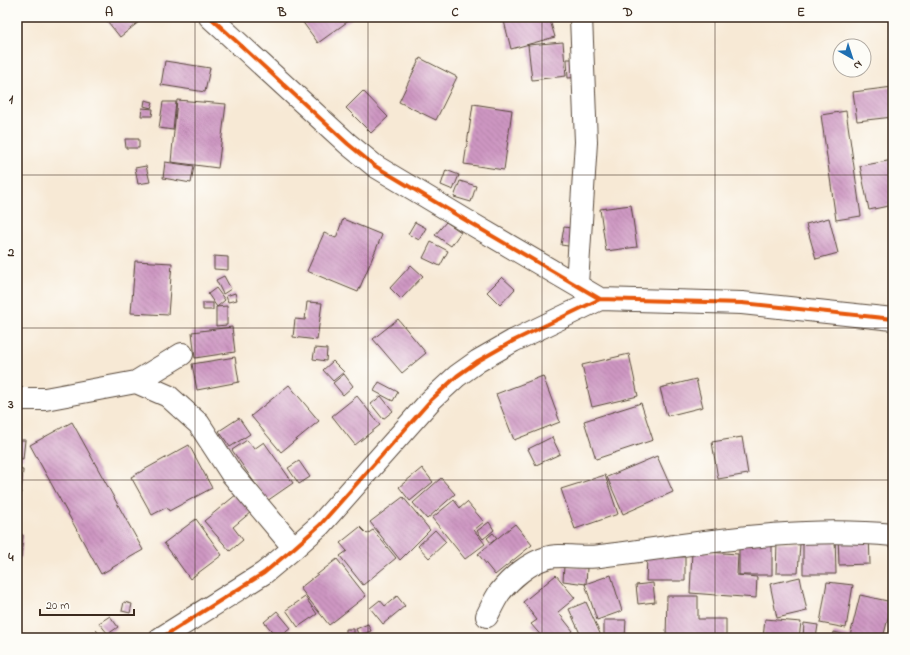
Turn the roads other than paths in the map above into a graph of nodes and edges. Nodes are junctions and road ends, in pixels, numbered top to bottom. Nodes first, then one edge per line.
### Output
1 (210, 17) edge
2 (581, 17) edge
3 (577, 284) junction
4 (600, 299) junction
5 (893, 319) edge
6 (182, 354) dead end
7 (136, 382) junction
8 (17, 399) edge
9 (893, 535) edge
10 (294, 548) junction
11 (487, 616) dead end
12 (161, 638) edge

1 - 3 street
2 - 3 street
3 - 4 street
4 - 5 street
4 - 10 street
6 - 7 street
7 - 8 street
7 - 10 street
9 - 11 street
10 - 12 street

